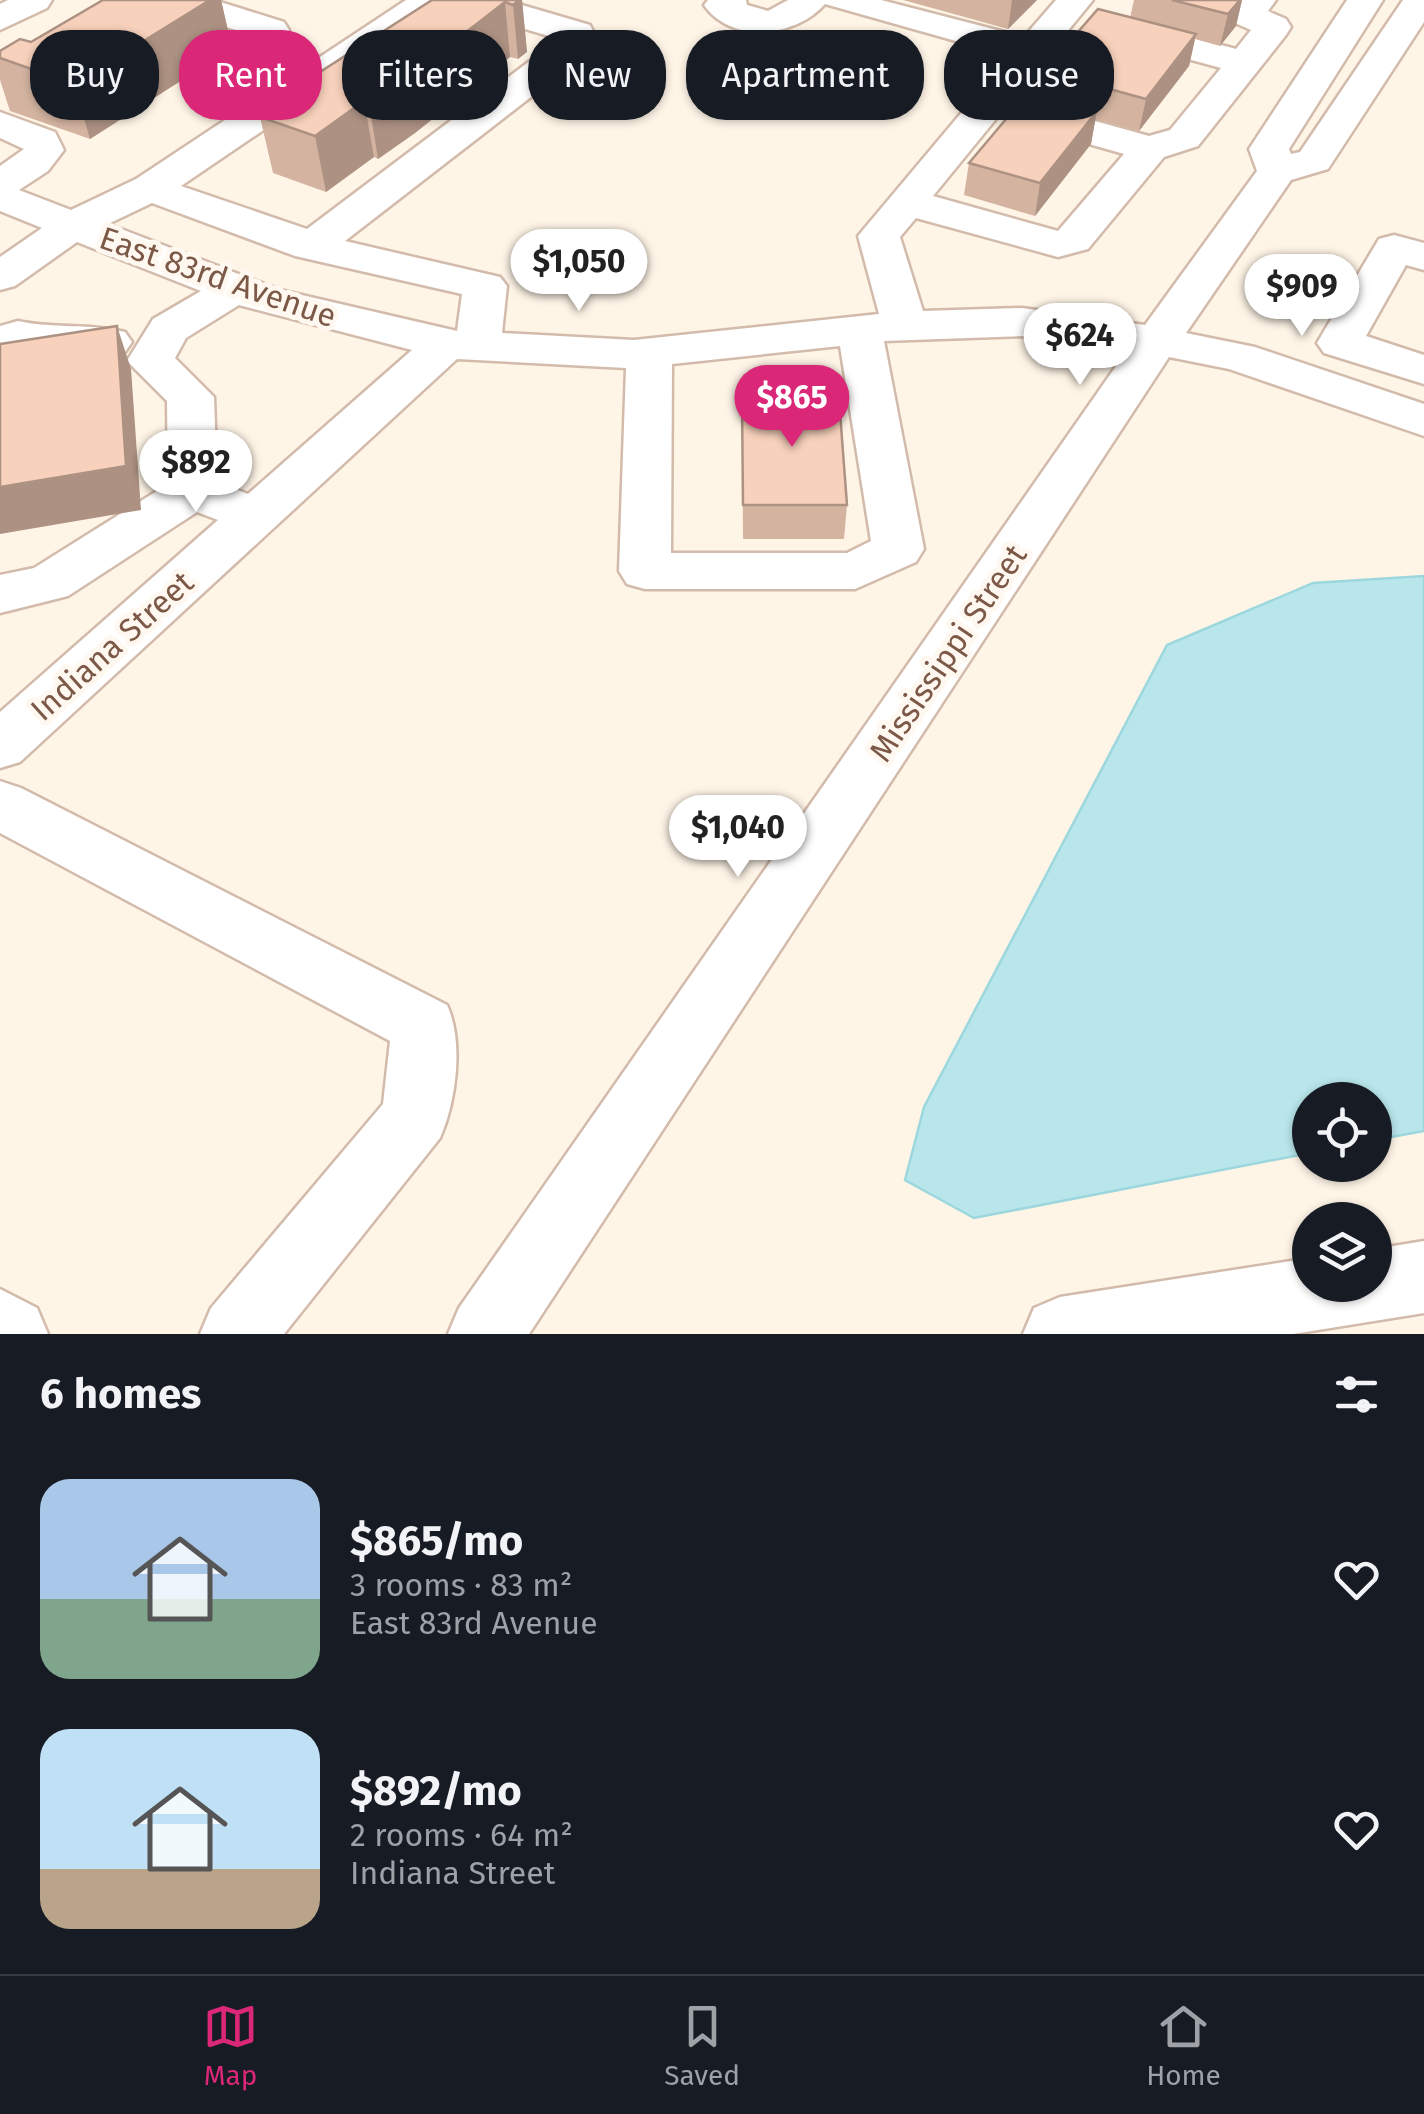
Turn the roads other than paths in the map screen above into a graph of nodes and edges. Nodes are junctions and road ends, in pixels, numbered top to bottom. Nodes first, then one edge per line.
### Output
1 (34, 0) edge
2 (178, 0) edge
3 (430, 0) edge
4 (467, 0) edge
5 (728, 0) edge
6 (810, 0) edge
7 (840, 0) edge
8 (1356, 2) edge
9 (1070, 7) edge
10 (1241, 8) edge
11 (1419, 13) edge
12 (0, 18) edge
13 (271, 30) dead end
14 (954, 30) edge
15 (1051, 30) edge
16 (1245, 64) junction
17 (1419, 65) dead end
18 (1370, 76) junction
19 (975, 120) edge
20 (1047, 120) edge
21 (0, 124) edge
22 (1150, 150) junction
23 (1277, 171) junction
24 (0, 184) edge
25 (150, 188) junction
26 (0, 197) edge
27 (907, 202) junction
28 (72, 226) junction
29 (310, 247) junction
30 (1424, 257) edge
31 (0, 277) edge
32 (235, 289) junction
33 (882, 328) junction
34 (162, 341) junction
35 (1157, 341) junction
36 (0, 342) edge
37 (462, 345) junction
38 (649, 352) junction
39 (1424, 370) edge
40 (1424, 421) edge
41 (1424, 458) edge
42 (193, 491) junction
43 (256, 516) junction
44 (0, 594) edge
45 (0, 746) edge
46 (0, 805) edge
47 (1424, 1277) edge
48 (1392, 1282) edge
49 (1292, 1298) edge
50 (0, 1326) edge
51 (12, 1334) edge
52 (236, 1334) edge
53 (484, 1334) edge
54 (1060, 1334) edge

1 - 12 street
2 - 13 street
3 - 25 street
4 - 29 street
5 - 6 street
7 - 14 street
8 - 23 street, Mississippi Street
9 - 15 street
9 - 16 street
10 - 16 street
11 - 18 street, Mississippi Street
16 - 22 street
17 - 18 street
18 - 23 street, Mississippi Street
19 - 27 street
20 - 22 street
21 - 24 street
22 - 27 street
23 - 35 street, Mississippi Street
25 - 28 street
25 - 29 street
26 - 28 street, East 83rd Avenue
27 - 33 street
28 - 31 street
28 - 32 street, East 83rd Avenue
29 - 37 street
30 - 39 street
32 - 34 street
32 - 37 street, East 83rd Avenue
33 - 35 street, East 83rd Avenue
33 - 38 street, East 83rd Avenue
33 - 38 street
34 - 36 street
34 - 42 street
35 - 40 street, East 83rd Avenue
35 - 41 street
35 - 53 street, Mississippi Street
37 - 38 street, East 83rd Avenue
37 - 43 street, Indiana Street
42 - 43 street
42 - 44 street
43 - 45 street, Indiana Street
46 - 52 street
47 - 48 street
49 - 54 street
50 - 51 street

